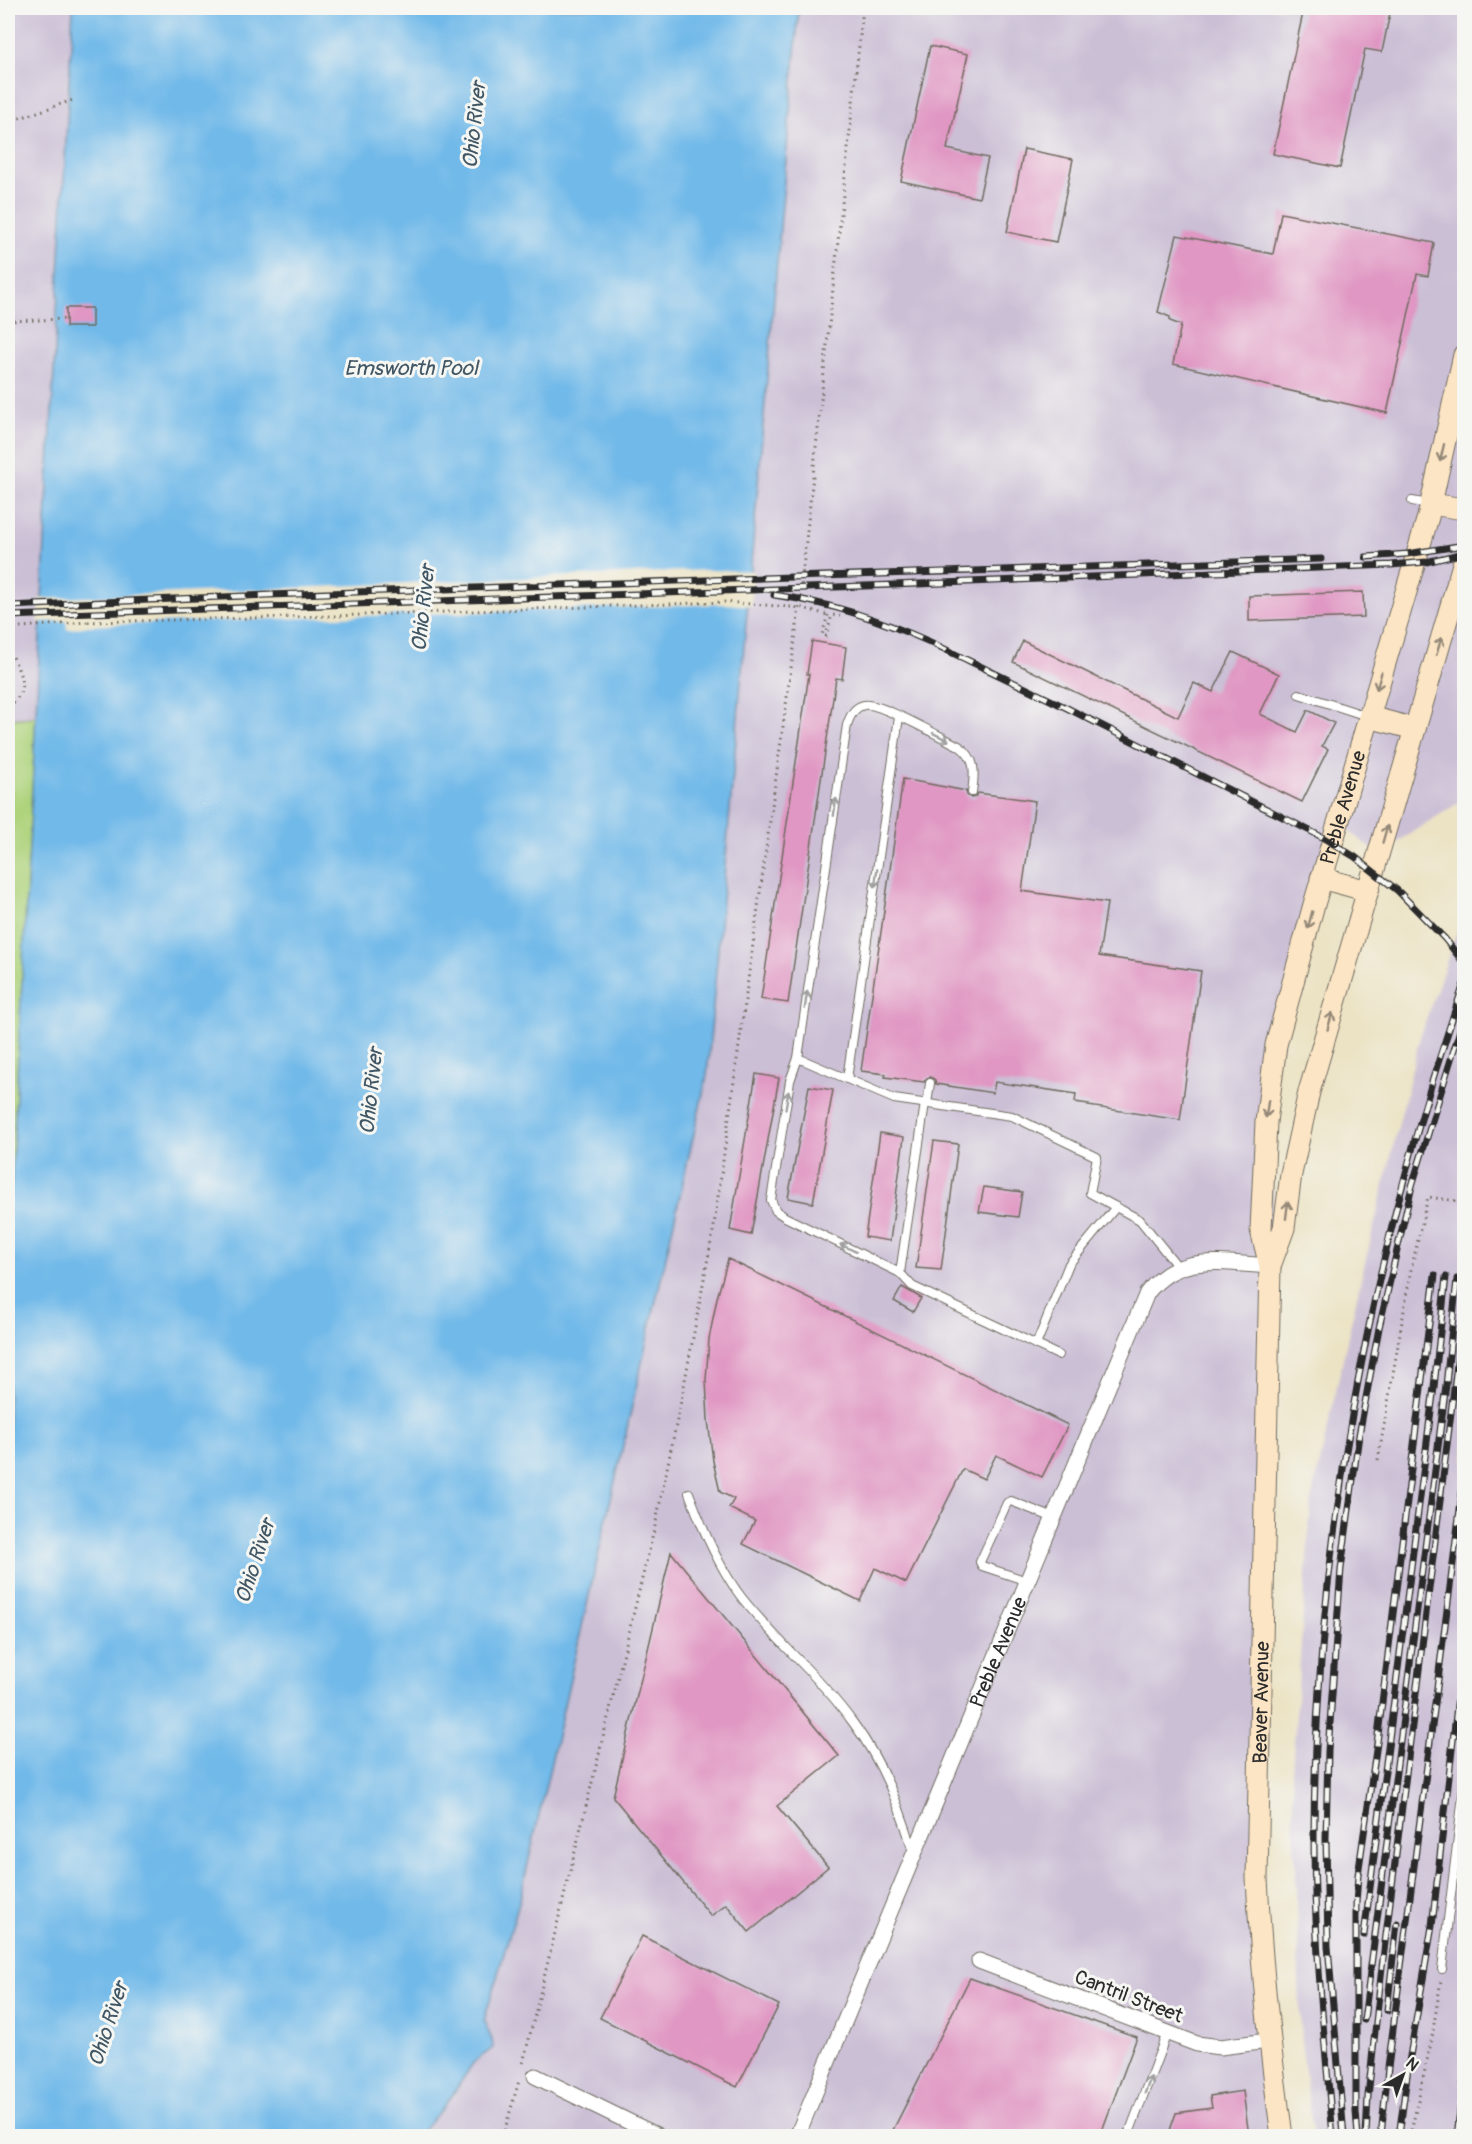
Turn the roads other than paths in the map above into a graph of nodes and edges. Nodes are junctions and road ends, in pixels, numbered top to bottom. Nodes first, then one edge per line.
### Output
1 (1464, 355) edge
2 (1421, 503) junction
3 (1464, 509) edge
4 (1464, 561) edge
5 (1299, 694) dead end
6 (899, 717) junction
7 (1369, 717) junction
8 (1415, 729) junction
9 (972, 792) dead end
10 (1322, 878) junction
11 (1368, 891) junction
12 (798, 1058) junction
13 (847, 1078) junction
14 (930, 1083) dead end
15 (926, 1104) junction
16 (1116, 1207) junction
17 (1270, 1266) junction
18 (1178, 1267) junction
19 (900, 1273) junction
20 (1036, 1345) junction
21 (1058, 1355) dead end
22 (688, 1493) dead end
23 (1054, 1518) junction
24 (1028, 1581) junction
25 (1464, 1787) edge
26 (914, 1856) junction
27 (979, 1961) dead end
28 (1442, 1969) road end
29 (1167, 2033) junction
30 (1269, 2041) junction
31 (528, 2073) road end
32 (658, 2136) edge
33 (797, 2136) edge
34 (1128, 2136) edge
35 (1282, 2136) edge

1 -> 2 street, Preble Avenue
2 - 3 street
2 -> 7 street, Preble Avenue
8 -> 4 street
5 - 7 lane
6 -> 9 lane
12 -> 6 lane
6 -> 13 lane
7 - 8 street
7 - 10 street, Preble Avenue
11 -> 8 street
10 - 11 street
10 -> 17 street, Preble Avenue
17 -> 11 street
12 - 13 lane
19 -> 12 lane
13 - 15 lane
14 - 15 lane
15 - 16 lane
15 - 19 lane
16 - 18 lane
16 - 20 lane
17 - 18 street, Preble Avenue
17 - 30 street, Beaver Avenue
18 - 23 street, Preble Avenue
19 - 20 lane
20 - 21 lane
22 - 26 lane
23 - 24 street, Preble Avenue
23 - 24 lane
24 - 26 street, Preble Avenue
25 - 28 lane
26 - 33 street, Preble Avenue
27 - 29 street, Cantril Street
29 - 30 street, Cantril Street
34 -> 29 lane
30 - 35 street, Beaver Avenue
31 - 32 street

